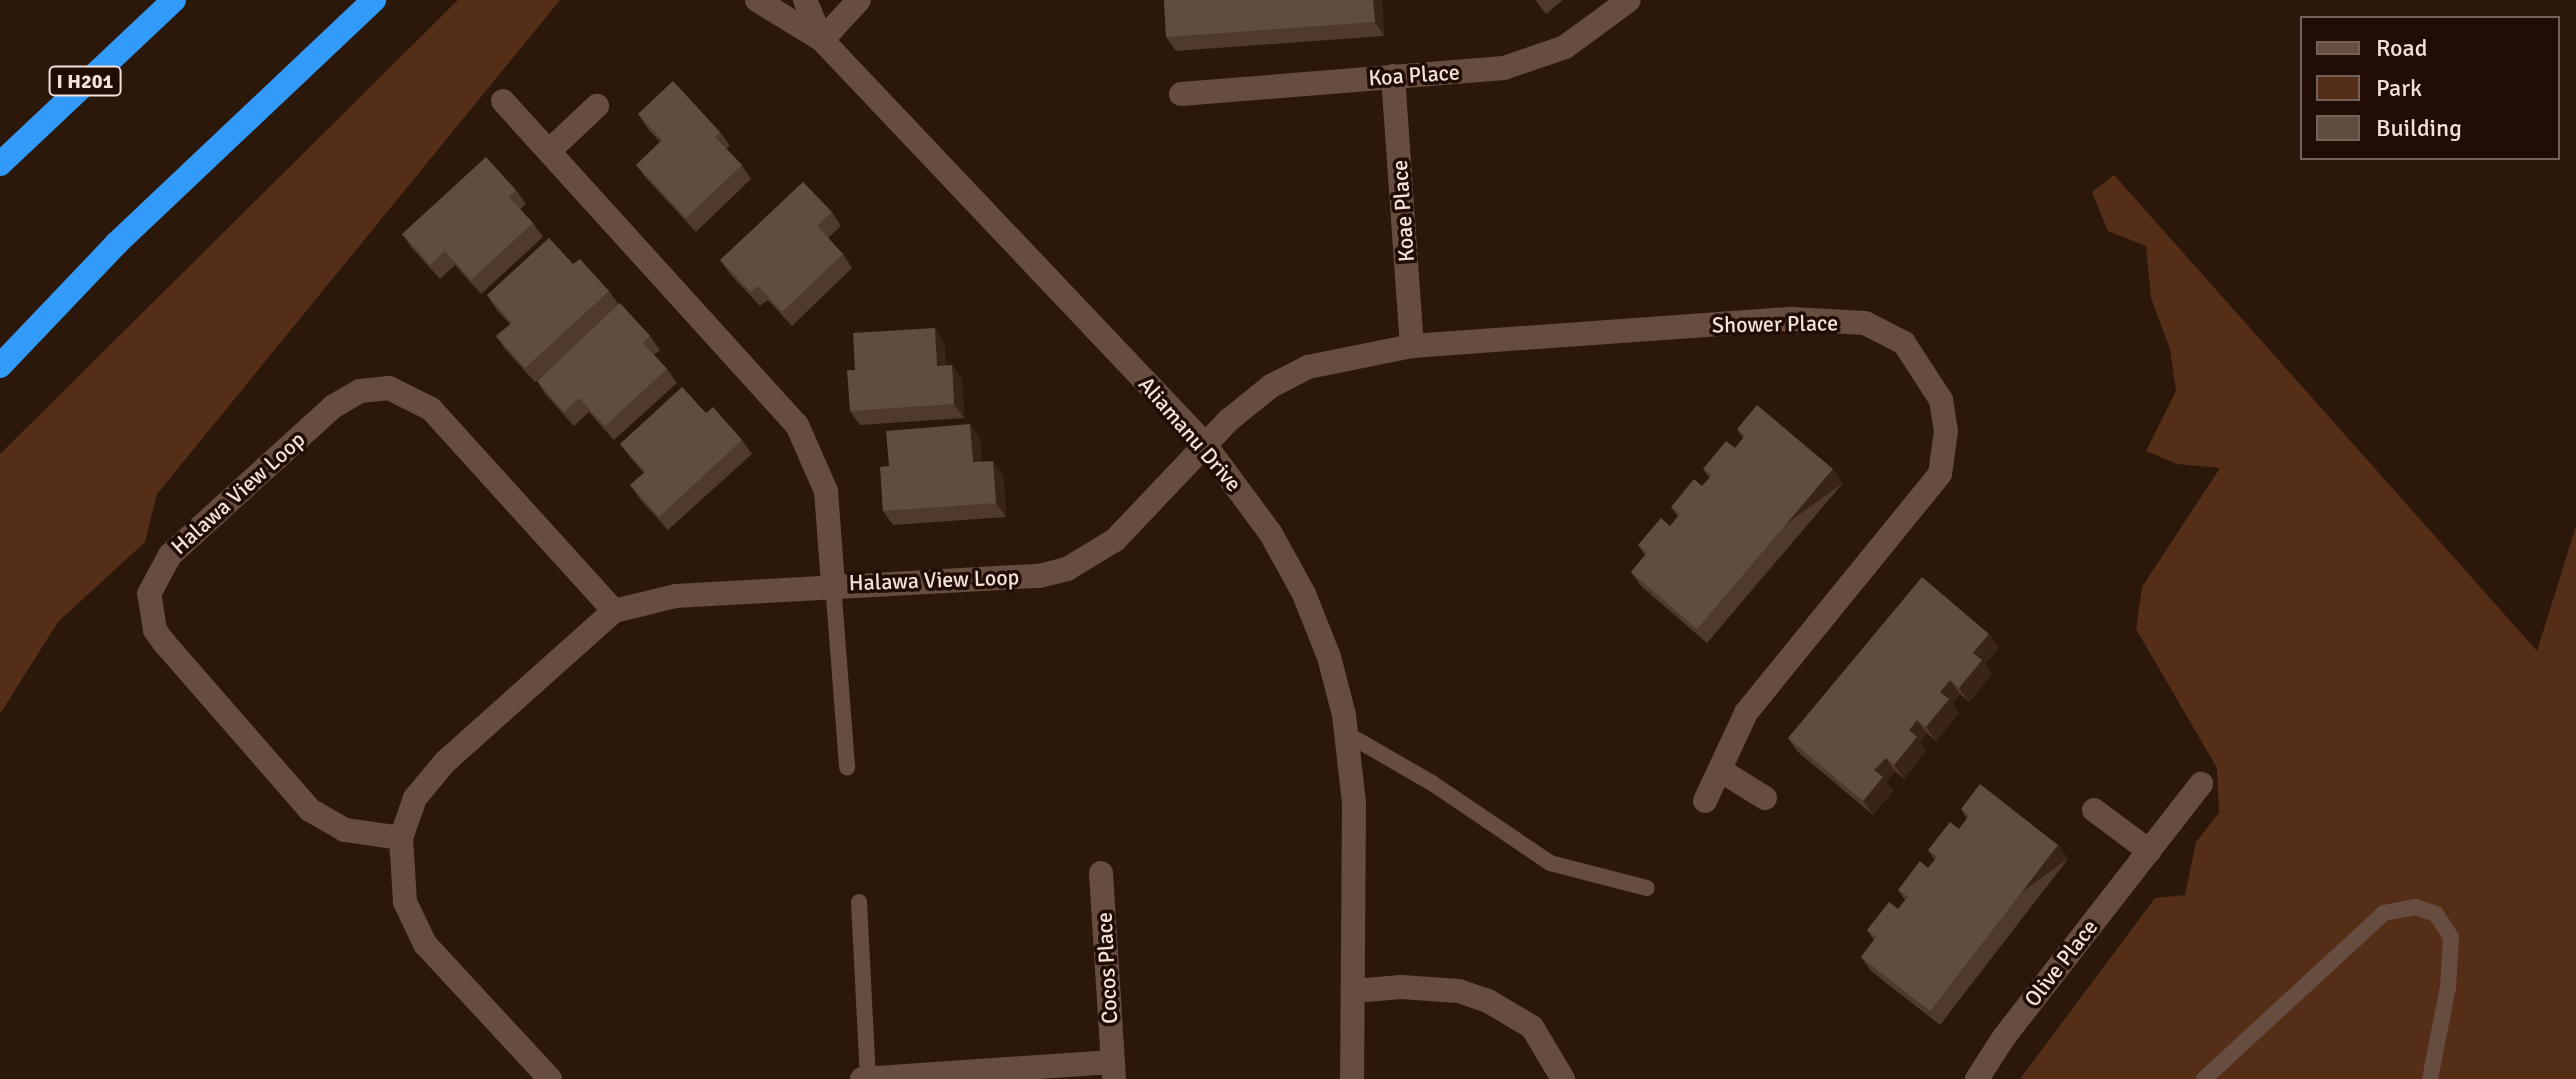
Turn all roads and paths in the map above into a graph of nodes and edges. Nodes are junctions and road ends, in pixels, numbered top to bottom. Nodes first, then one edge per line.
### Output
1 (174, 0) edge
2 (374, 0) edge
3 (757, 0) edge
4 (805, 0) edge
5 (859, 0) edge
6 (1629, 0) edge
7 (822, 40) junction
8 (1393, 76) junction
9 (1181, 94) dead end
10 (503, 101) dead end
11 (597, 106) dead end
12 (549, 151) junction
13 (0, 164) edge
14 (1412, 346) junction
15 (0, 366) edge
16 (1203, 442) junction
17 (833, 584) junction
18 (614, 611) junction
19 (1347, 734) junction
20 (847, 767) dead end
21 (1720, 770) junction
22 (2201, 784) dead end
23 (1765, 798) dead end
24 (1705, 801) dead end
25 (2094, 810) dead end
26 (401, 838) junction
27 (2149, 851) junction
28 (1101, 873) dead end
29 (1647, 888) dead end
30 (859, 902) dead end
31 (1354, 991) junction
32 (1113, 1071) edge
33 (550, 1079) edge
34 (865, 1079) edge
35 (1352, 1079) edge
36 (1563, 1079) edge
37 (1977, 1079) edge
38 (2204, 1079) edge
39 (2430, 1079) edge

1 - 13 highway, I H201
2 - 15 highway
3 - 7 street
4 - 7 street
5 - 7 street
6 - 8 street, Koa Place
7 - 16 street, Aliamanu Drive
8 - 9 street, Koa Place
8 - 14 street, Koae Place
10 - 12 street
11 - 12 street
12 - 17 street
14 - 16 street, Shower Place
14 - 21 street, Shower Place
16 - 17 street, Halawa View Loop
16 - 19 street, Aliamanu Drive
17 - 18 street, Halawa View Loop
17 - 20 lane
18 - 26 street, Halawa View Loop
18 - 26 street, Halawa View Loop
19 - 29 lane
19 - 31 street, Aliamanu Drive
21 - 23 street
21 - 24 street, Shower Place
22 - 27 street, Olive Place
25 - 27 street
26 - 33 street, Halawa View Loop
27 - 37 street, Olive Place
28 - 32 street, Cocos Place
30 - 34 lane
31 - 35 street, Aliamanu Drive
31 - 36 street
32 - 34 street, Cocos Place
38 - 39 lane

